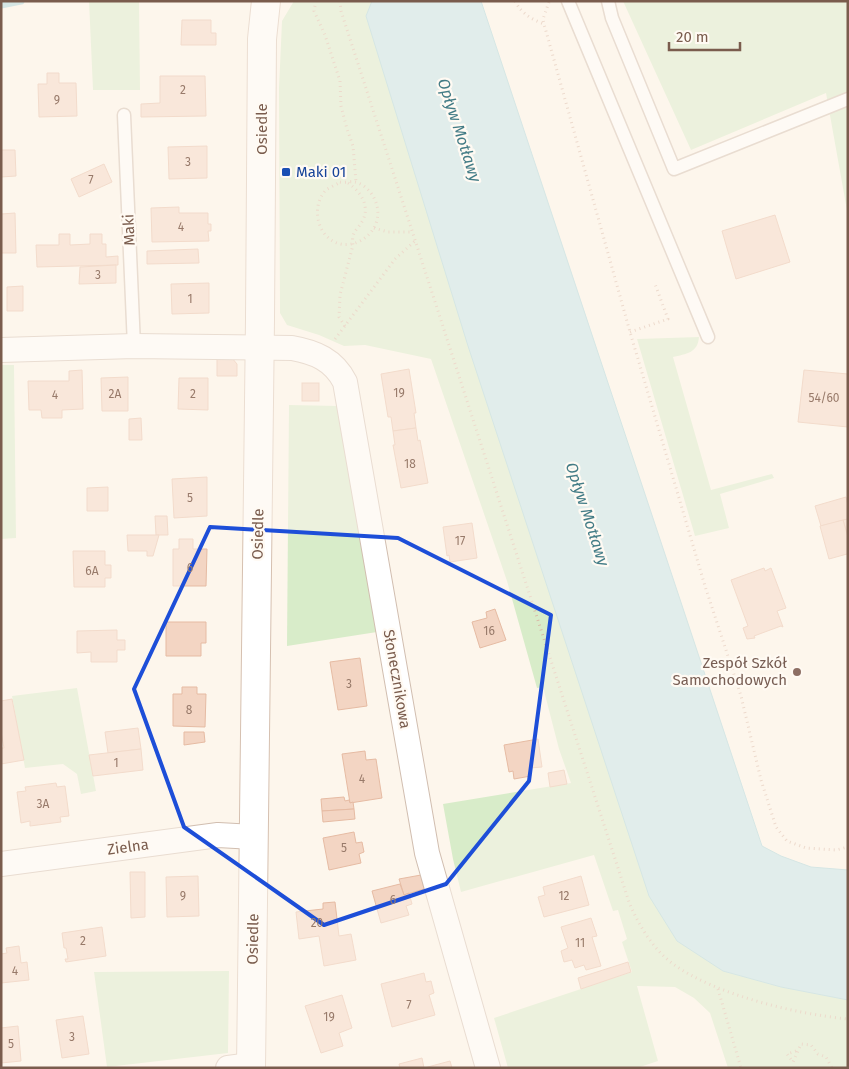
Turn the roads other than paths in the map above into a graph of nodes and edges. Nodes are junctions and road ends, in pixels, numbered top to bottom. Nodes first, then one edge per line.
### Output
1 (266, 1) edge
2 (568, 1) edge
3 (608, 1) edge
4 (848, 98) edge
5 (124, 115) dead end
6 (708, 337) dead end
7 (134, 346) junction
8 (260, 348) junction
9 (1, 350) edge
10 (254, 837) junction
11 (1, 864) edge
12 (243, 1067) edge
13 (488, 1068) edge

1 - 8 street, Osiedle
2 - 6 lane
3 - 4 lane
5 - 7 lane, Maki
7 - 8 street
7 - 9 street
8 - 10 street, Osiedle
8 - 13 street, Słonecznikowa
10 - 11 street, Zielna
10 - 12 street, Osiedle

